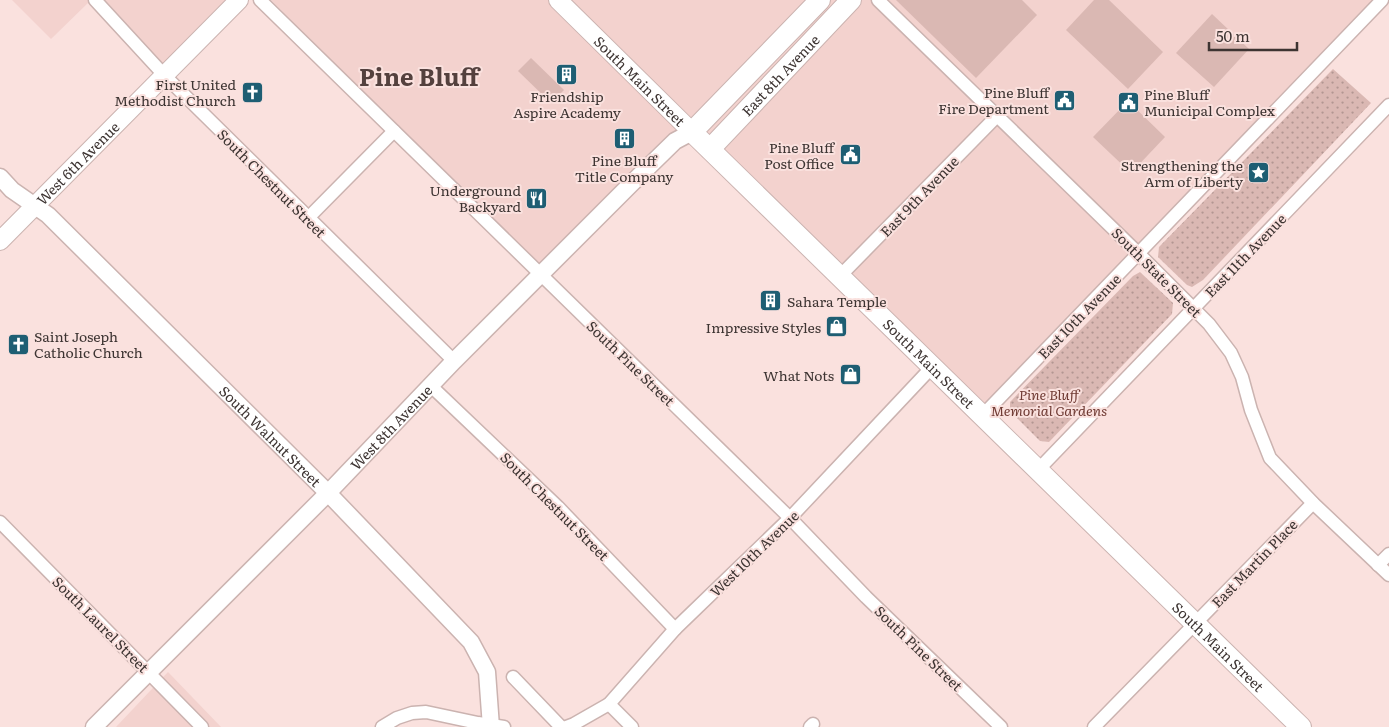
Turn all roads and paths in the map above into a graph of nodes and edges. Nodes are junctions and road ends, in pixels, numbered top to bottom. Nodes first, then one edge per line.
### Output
1 (95, 0) edge
2 (238, 0) edge
3 (260, 0) edge
4 (558, 0) edge
5 (820, 0) edge
6 (851, 0) edge
7 (878, 0) edge
8 (1382, 0) edge
9 (1389, 6) edge
10 (164, 76) junction
11 (1389, 105) edge
12 (997, 116) junction
13 (394, 131) junction
14 (692, 132) junction
15 (710, 149) junction
16 (0, 178) edge
17 (34, 206) junction
18 (308, 218) junction
19 (0, 241) edge
20 (1138, 253) junction
21 (540, 275) junction
22 (840, 276) junction
23 (1193, 308) junction
24 (454, 361) junction
25 (933, 366) junction
26 (431, 386) junction
27 (983, 415) junction
28 (1038, 470) junction
29 (328, 493) junction
30 (1313, 503) junction
31 (790, 518) junction
32 (0, 522) edge
33 (1389, 554) edge
34 (1378, 565) junction
35 (1389, 576) edge
36 (1195, 624) junction
37 (675, 629) junction
38 (149, 672) junction
39 (513, 676) dead end
40 (609, 704) junction
41 (94, 727) edge
42 (202, 727) edge
43 (382, 727) edge
44 (495, 727) edge
45 (561, 727) edge
46 (566, 727) edge
47 (632, 727) edge
48 (1001, 727) edge
49 (1094, 727) edge
50 (1301, 727) edge

1 - 10 street, South Chestnut Street
2 - 10 main road, West 6th Avenue
3 - 13 street, South Pine Street
4 - 14 main road, South Main Street
5 - 14 main road, East 8th Avenue
6 - 15 main road, East 8th Avenue
7 - 12 street, South State Street
8 - 9 street
8 - 20 street, East 10th Avenue
10 - 17 main road, West 6th Avenue
10 - 18 street, South Chestnut Street
11 - 23 street, East 11th Avenue
12 - 20 street, South State Street
12 - 22 street, East 9th Avenue
13 - 18 street
13 - 21 street, South Pine Street
14 - 15 main road, South Main Street
14 - 21 street, West 8th Avenue
15 - 22 main road, South Main Street
16 - 17 street, South Walnut Street
17 - 19 main road, West 6th Avenue
17 - 29 street, South Walnut Street
18 - 24 street, South Chestnut Street
20 - 23 street, South State Street
20 - 27 street, East 10th Avenue
21 - 24 street, West 8th Avenue
21 - 31 street, South Pine Street
22 - 25 main road, South Main Street
23 - 28 street, East 11th Avenue
23 - 30 street, South State Street
24 - 26 street, West 8th Avenue
25 - 27 main road, South Main Street
25 - 31 street, West 10th Avenue
26 - 29 street, West 8th Avenue
26 - 37 street, South Chestnut Street
27 - 28 main road, South Main Street
28 - 36 main road, South Main Street
29 - 38 street, West 8th Avenue
29 - 44 street, South Walnut Street
30 - 34 street, South State Street
30 - 36 street, East Martin Place
31 - 37 street, West 10th Avenue
31 - 48 street, South Pine Street
32 - 38 street, South Laurel Street
33 - 34 street
34 - 35 street, South State Street
36 - 49 street, East Martin Place
36 - 50 main road, South Main Street
37 - 40 street, West 10th Avenue
38 - 41 street, West 8th Avenue
38 - 42 street, South Laurel Street
39 - 45 street
40 - 46 street, West 10th Avenue
40 - 47 street
43 - 44 street

